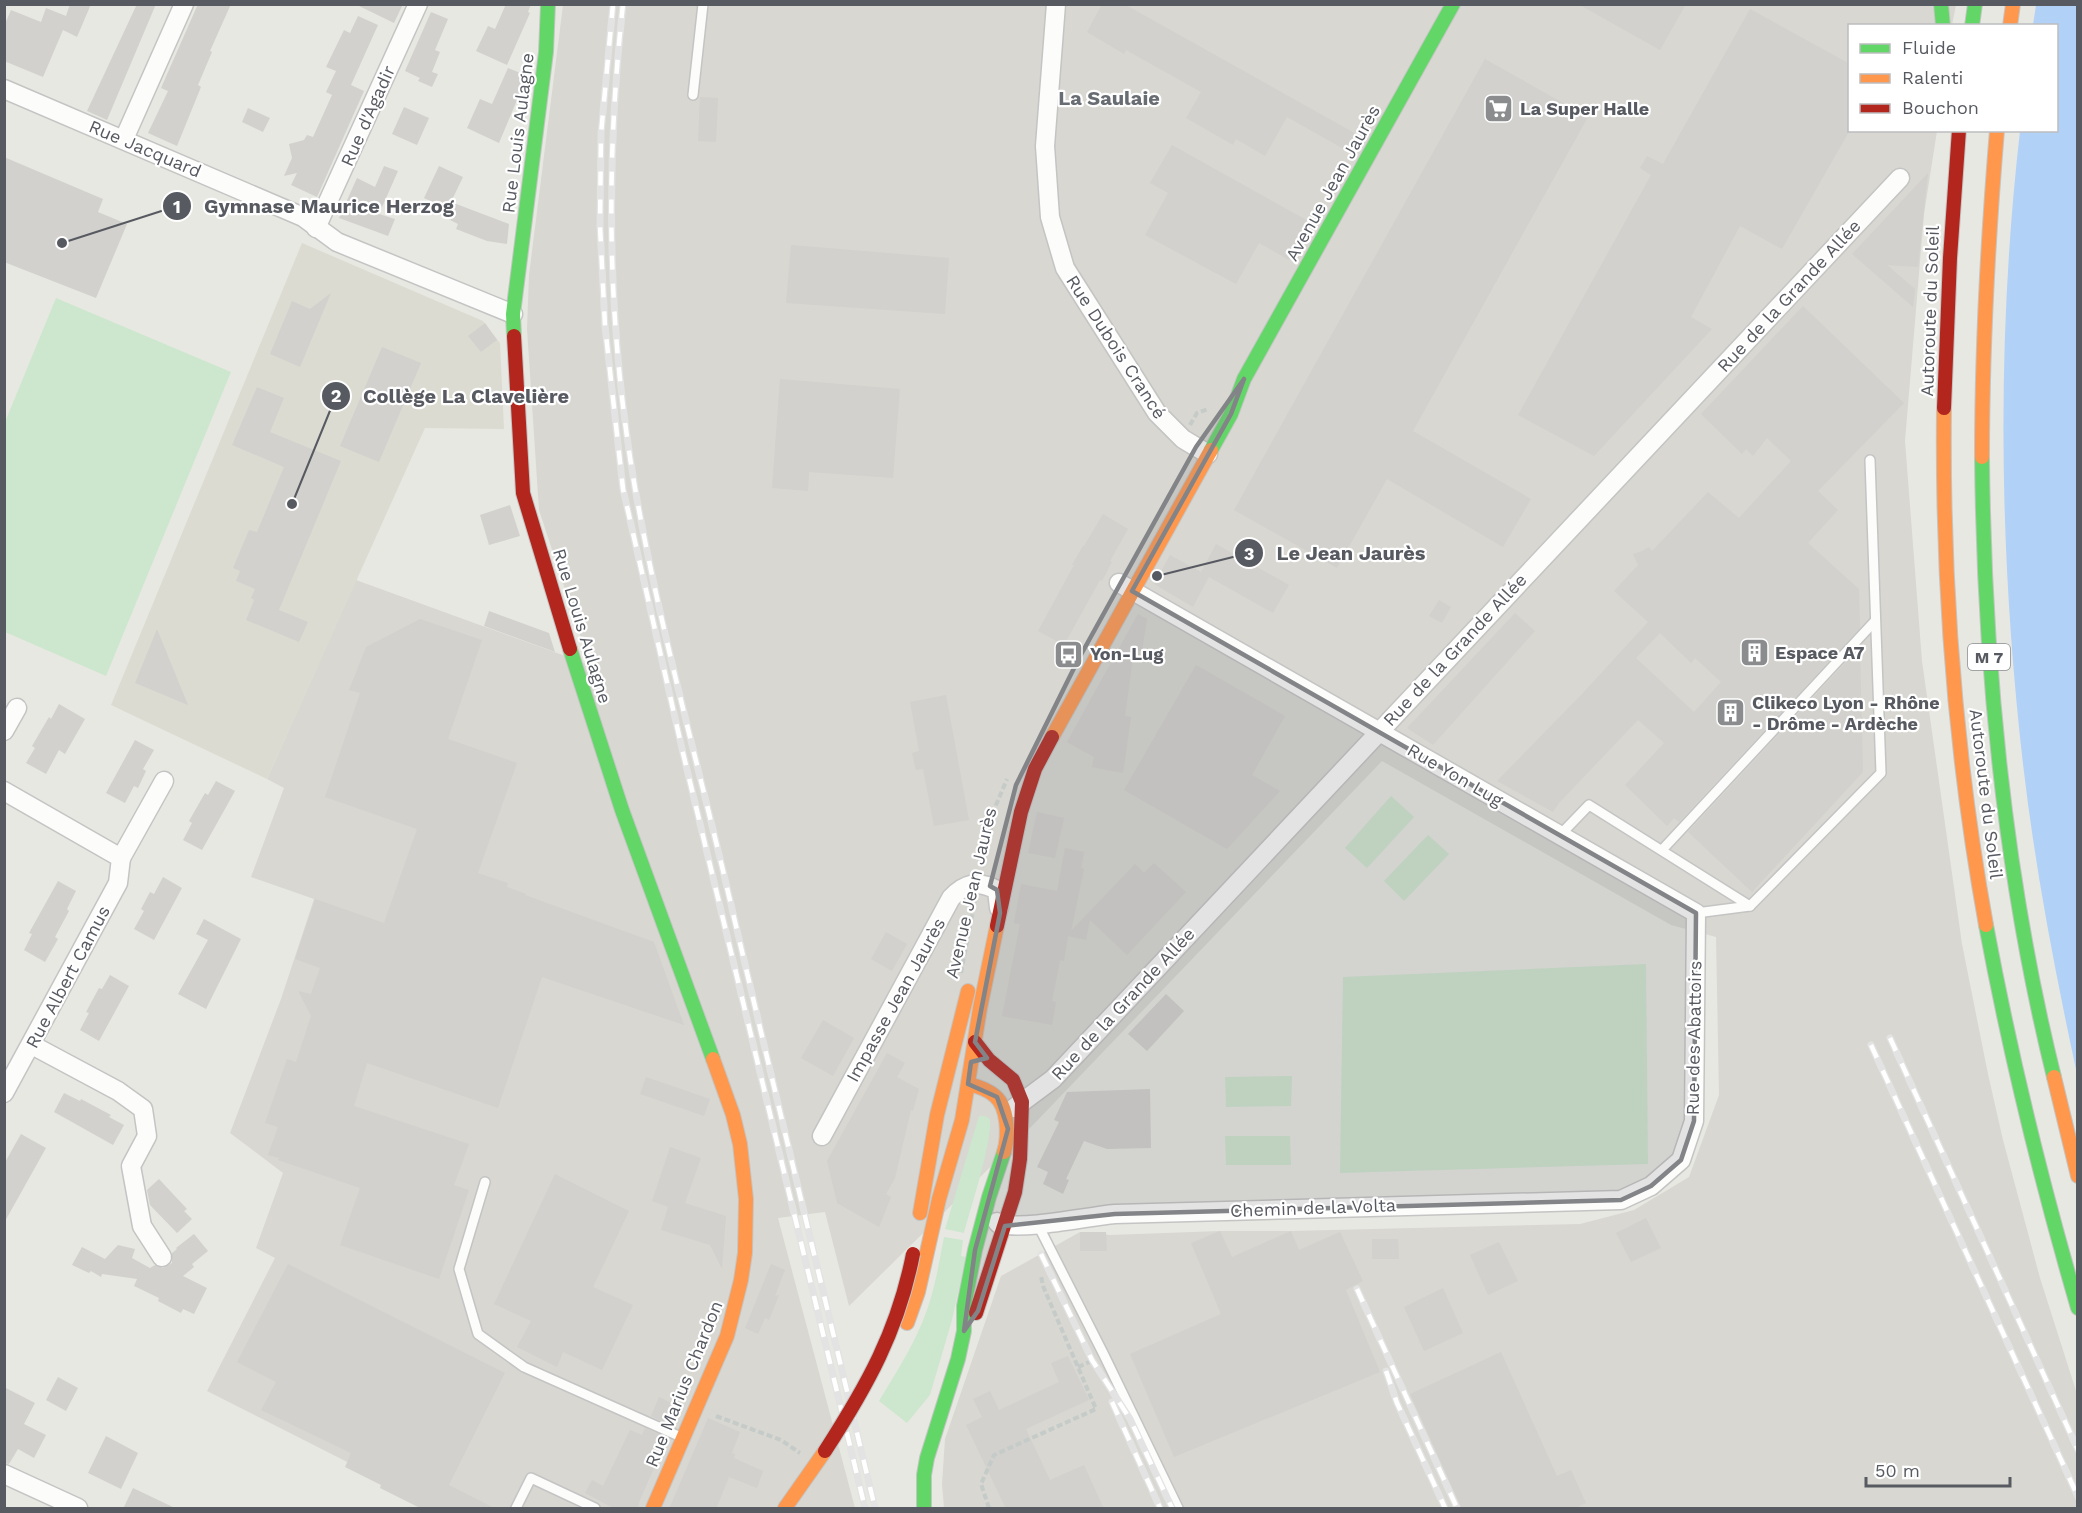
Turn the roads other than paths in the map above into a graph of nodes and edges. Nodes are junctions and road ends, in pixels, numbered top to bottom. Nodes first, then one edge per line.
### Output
1 (184, 4) edge
2 (418, 4) edge
3 (548, 4) edge
4 (703, 4) edge
5 (1056, 4) edge
6 (1453, 4) edge
7 (1941, 4) edge
8 (1975, 4) edge
9 (2013, 4) edge
10 (1943, 24) edge
11 (1972, 24) edge
12 (2010, 24) edge
13 (4, 89) edge
14 (693, 94) dead end
15 (1959, 132) edge
16 (1997, 132) edge
17 (124, 139) junction
18 (1944, 142) dead end
19 (1900, 178) dead end
20 (316, 228) junction
21 (1946, 309) junction
22 (513, 314) junction
23 (1198, 453) junction
24 (1870, 460) dead end
25 (1123, 584) junction
26 (1875, 621) junction
27 (1068, 680) dead end
28 (17, 708) dead end
29 (4, 731) edge
30 (1378, 731) junction
31 (164, 781) dead end
32 (4, 791) edge
33 (1010, 800) dead end
34 (1560, 835) junction
35 (1662, 850) junction
36 (121, 858) junction
37 (1750, 906) junction
38 (993, 909) junction
39 (1696, 913) junction
40 (979, 936) dead end
41 (969, 982) dead end
42 (975, 1042) junction
43 (32, 1045) junction
44 (989, 1060) junction
45 (968, 1063) junction
46 (945, 1082) junction
47 (968, 1083) junction
48 (4, 1093) edge
49 (1022, 1102) junction
50 (1005, 1115) junction
51 (822, 1136) dead end
52 (1001, 1163) junction
53 (2078, 1176) edge
54 (484, 1182) dead end
55 (1621, 1200) joint
56 (1037, 1223) junction
57 (1005, 1226) junction
58 (748, 1236) joint
59 (162, 1257) dead end
60 (920, 1258) junction
61 (2078, 1308) edge
62 (964, 1331) junction
63 (683, 1438) junction
64 (4, 1474) edge
65 (78, 1509) edge
66 (516, 1509) edge
67 (596, 1509) edge
68 (653, 1509) edge
69 (785, 1509) edge
70 (799, 1509) edge
71 (924, 1509) edge
72 (1178, 1509) edge

1 - 17 street
2 - 20 street, Rue d'Agadir
3 - 22 main road, Rue Louis Aulagne
4 - 14 lane
5 - 23 street, Rue Dubois Crancé
6 - 23 main road, Avenue Jean Jaurès
7 - 10 main road
8 - 11 main road
9 - 12 main road
13 - 17 street, Rue Jacquard
15 - 21 main road, Autoroute du Soleil / M 7
16 - 53 main road, Autoroute du Soleil / M 7
17 - 20 street, Rue Jacquard
18 - 21 main road
19 - 30 street, Rue de la Grande Allée
20 - 22 street, Rue Jacquard
21 - 61 main road, Autoroute du Soleil / M 7
22 - 58 main road, Rue Louis Aulagne
23 - 25 main road, Avenue Jean Jaurès
24 - 26 lane
25 - 30 street, Rue Yon Lug
25 - 38 main road, Avenue Jean Jaurès
26 - 35 lane
26 - 37 lane
27 - 33 main road, Avenue Jean Jaurès
28 - 29 street
30 - 34 street, Rue Yon Lug
30 - 49 street, Rue de la Grande Allée
31 - 36 street, Rue Albert Camus
32 - 36 street
34 - 35 lane
34 - 39 street, Rue Yon Lug
35 - 37 lane
36 - 43 street, Rue Albert Camus
37 - 39 lane
38 - 42 main road, Avenue Jean Jaurès
38 - 51 street, Impasse Jean Jaurès
39 - 55 street, Rue des Abattoirs
40 - 45 main road
41 - 46 main road, Avenue Jean Jaurès
42 - 44 main road
42 - 45 main road, Avenue Jean Jaurès
43 - 48 street, Rue Albert Camus
43 - 59 street
44 - 45 main road
44 - 49 main road
45 - 46 main road
45 - 47 main road, Avenue Jean Jaurès
46 - 60 main road, Avenue Jean Jaurès
47 - 50 main road
47 - 60 main road, Avenue Jean Jaurès
49 - 50 street, Rue de la Grande Allée
49 - 57 main road
50 - 52 main road
52 - 57 street
52 - 62 main road
54 - 63 lane
55 - 56 street, Chemin de la Volta
56 - 57 street, Chemin de la Volta
56 - 72 lane
57 - 62 main road
58 - 63 main road, Rue Marius Chardon
60 - 69 main road, bridge
60 - 70 main road
62 - 71 main road
63 - 68 main road, Rue Marius Chardon
64 - 65 street
66 - 67 lane

